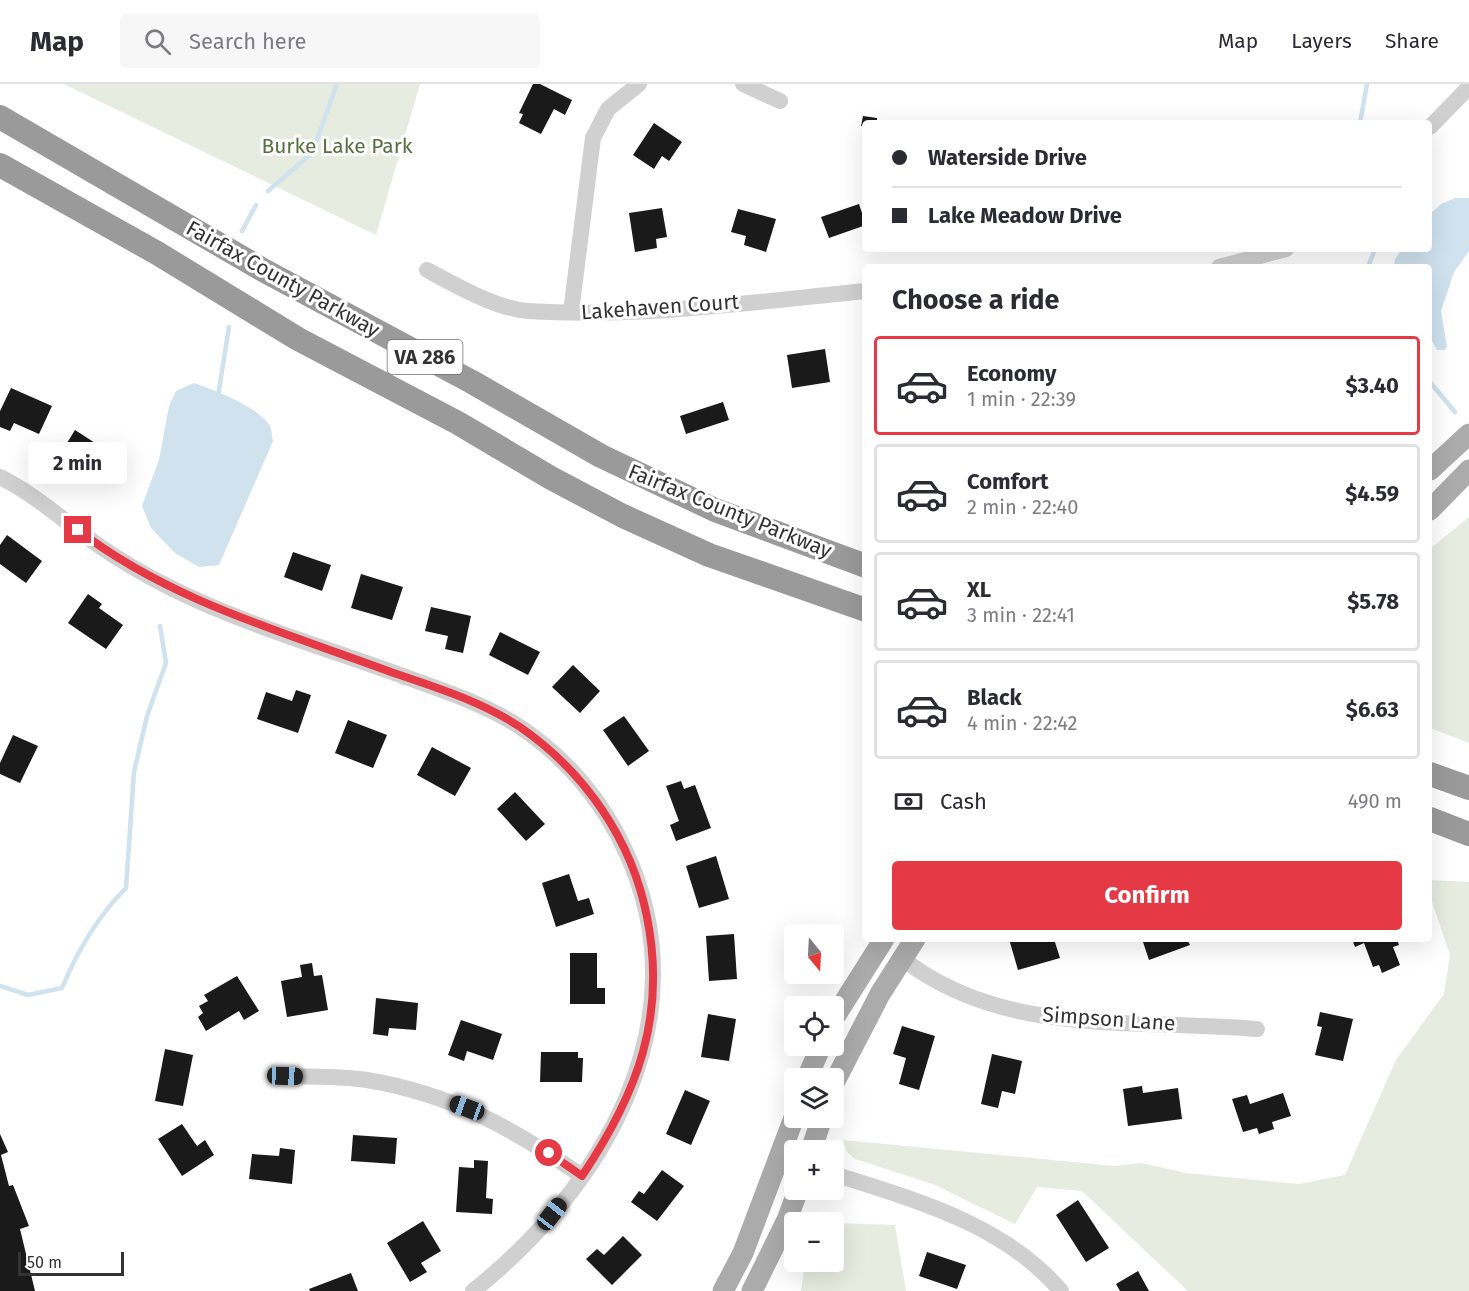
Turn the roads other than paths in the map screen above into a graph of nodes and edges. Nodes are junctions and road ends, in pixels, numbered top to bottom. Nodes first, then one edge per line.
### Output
1 (639, 84) edge
2 (744, 84) edge
3 (1469, 87) edge
4 (780, 101) dead end
5 (0, 117) edge
6 (1432, 126) edge
7 (0, 165) edge
8 (1275, 252) edge
9 (1230, 264) edge
10 (427, 270) dead end
11 (862, 291) edge
12 (572, 312) junction
13 (1469, 434) edge
14 (1432, 468) edge
15 (1469, 470) edge
16 (0, 477) edge
17 (1432, 508) edge
18 (862, 565) edge
19 (862, 609) edge
20 (1432, 775) edge
21 (1469, 788) edge
22 (1432, 820) edge
23 (1469, 834) edge
24 (882, 942) edge
25 (913, 942) edge
26 (903, 959) junction
27 (844, 1002) edge
28 (1257, 1029) dead end
29 (841, 1068) edge
30 (285, 1076) dead end
31 (784, 1166) edge
32 (582, 1176) junction
33 (844, 1178) edge
34 (794, 1200) edge
35 (474, 1291) edge
36 (723, 1291) edge
37 (752, 1291) edge
38 (1061, 1291) edge

1 - 12 street
2 - 4 street
3 - 6 street
5 - 18 highway, Fairfax County Parkway / VA 286
7 - 19 highway, Fairfax County Parkway / VA 286
8 - 9 street
10 - 12 street, Lakehaven Court
11 - 12 street, Lakehaven Court
13 - 14 main road
15 - 17 main road
16 - 32 street
20 - 21 highway
22 - 23 highway
24 - 27 main road
25 - 26 main road
26 - 28 street, Simpson Lane
26 - 29 main road
30 - 32 street
31 - 36 main road
32 - 35 street
33 - 38 street
34 - 37 main road

